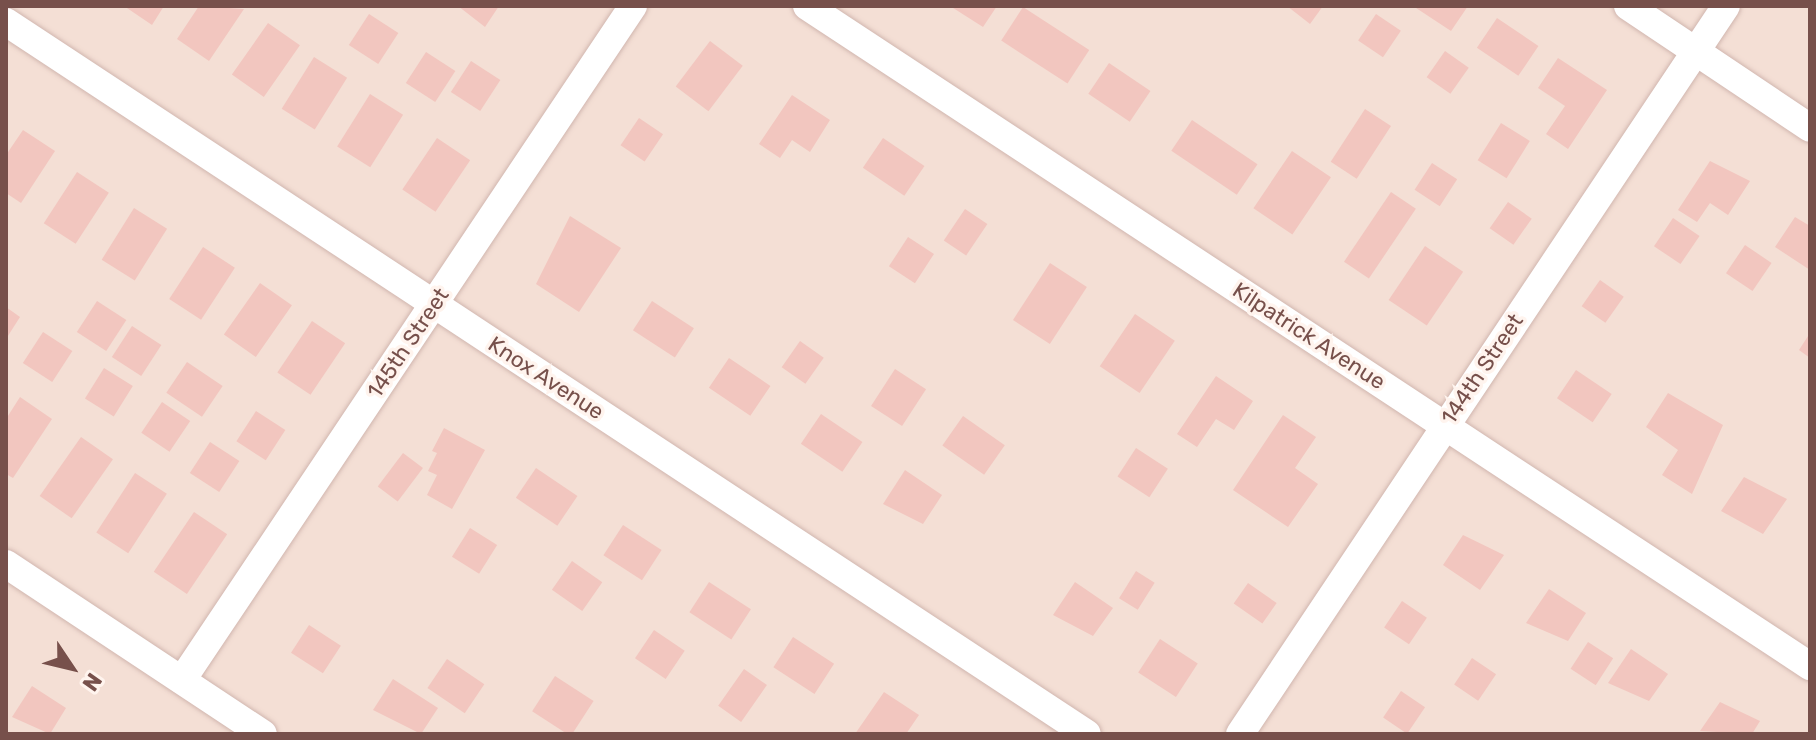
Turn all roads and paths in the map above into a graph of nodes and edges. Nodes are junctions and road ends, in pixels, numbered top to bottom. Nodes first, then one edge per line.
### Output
1 (633, 6) edge
2 (807, 6) edge
3 (1628, 6) edge
4 (1726, 6) edge
5 (6, 22) edge
6 (1695, 51) junction
7 (1810, 128) edge
8 (434, 304) junction
9 (1444, 425) junction
10 (6, 564) edge
11 (1810, 666) edge
12 (182, 680) junction
13 (263, 734) edge
14 (1087, 734) edge
15 (1240, 734) edge

1 - 8 street, 145th Street
2 - 9 street, Kilpatrick Avenue
3 - 6 street
4 - 6 street, 144th Street
5 - 8 street, Knox Avenue
6 - 7 street
6 - 9 street, 144th Street
8 - 12 street, 145th Street
8 - 14 street, Knox Avenue
9 - 11 street, Kilpatrick Avenue
9 - 15 street, 144th Street
10 - 12 street
12 - 13 street

